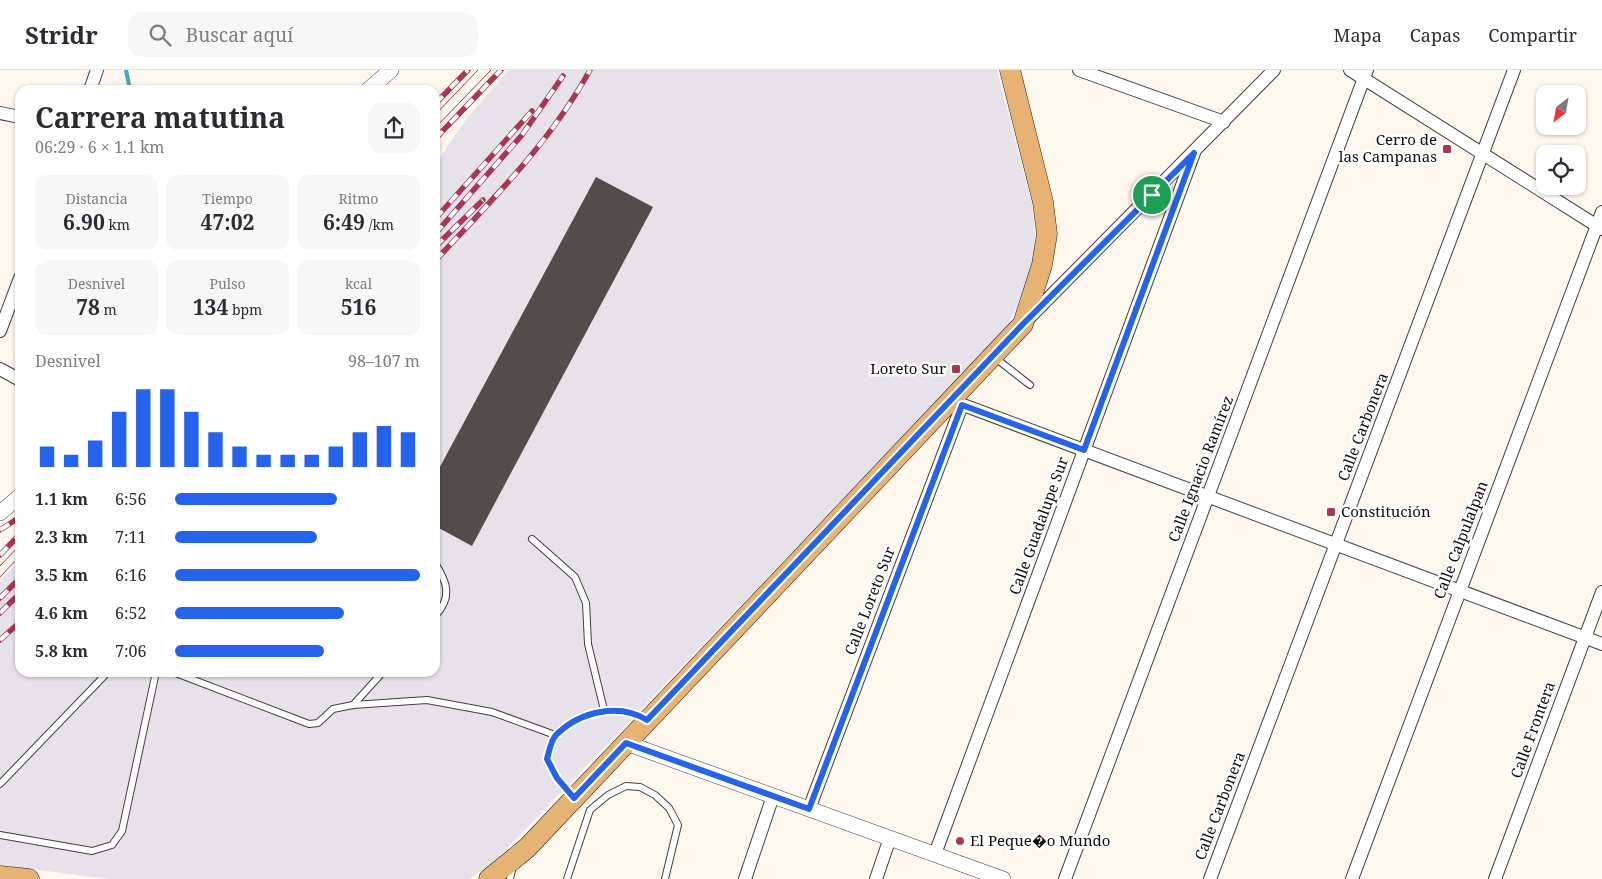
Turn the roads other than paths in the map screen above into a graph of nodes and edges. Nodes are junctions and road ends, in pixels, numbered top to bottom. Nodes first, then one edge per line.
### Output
1 (97, 70) edge
2 (391, 70) edge
3 (1010, 70) edge
4 (1080, 70) edge
5 (1274, 70) edge
6 (1350, 70) edge
7 (1514, 70) edge
8 (1366, 74) edge
9 (92, 85) edge
10 (374, 85) edge
11 (0, 113) edge
12 (15, 116) edge
13 (1224, 122) junction
14 (1194, 153) junction
15 (1483, 154) junction
16 (1602, 212) edge
17 (1599, 228) edge
18 (15, 291) edge
19 (1023, 324) junction
20 (0, 331) edge
21 (993, 356) junction
22 (0, 370) edge
23 (15, 378) edge
24 (1030, 385) dead end
25 (956, 403) junction
26 (1084, 450) junction
27 (1208, 496) junction
28 (15, 500) edge
29 (0, 513) edge
30 (532, 540) dead end
31 (1336, 544) junction
32 (440, 571) edge
33 (1460, 591) junction
34 (1602, 592) edge
35 (440, 607) edge
36 (1585, 638) junction
37 (1602, 644) edge
38 (103, 677) edge
39 (155, 677) edge
40 (186, 677) edge
41 (378, 677) edge
42 (353, 705) junction
43 (604, 710) junction
44 (647, 720) junction
45 (555, 735) junction
46 (626, 743) junction
47 (0, 784) edge
48 (773, 796) junction
49 (574, 798) junction
50 (809, 809) junction
51 (0, 835) edge
52 (890, 838) junction
53 (935, 854) junction
54 (0, 876) edge
55 (497, 878) edge
56 (29, 879) edge
57 (567, 879) edge
58 (665, 879) edge
59 (745, 879) edge
60 (876, 879) edge
61 (1003, 879) edge
62 (1065, 879) edge
63 (1210, 879) edge
64 (1352, 879) edge
65 (1495, 879) edge

1 - 9 street
2 - 10 street
3 - 19 main road
4 - 13 street
5 - 13 street
6 - 8 street
7 - 15 street, Calle Carbonera
8 - 15 street
8 - 27 street, Calle Ignacio Ramírez
11 - 12 street
13 - 14 street
14 - 19 street
14 - 26 street, Calle Guadalupe Sur
15 - 17 street
15 - 31 street, Calle Carbonera
16 - 17 street, Calle Calpulalpan
17 - 33 street, Calle Calpulalpan
18 - 20 street
19 - 21 main road
21 - 24 lane
21 - 25 main road
22 - 23 street
25 - 26 street
25 - 44 main road
25 - 50 street, Calle Loreto Sur
26 - 27 street
26 - 53 street, Calle Guadalupe Sur
27 - 31 street
27 - 62 street, Calle Ignacio Ramírez
28 - 29 street
30 - 43 lane
31 - 33 street
31 - 63 street, Calle Carbonera
32 - 35 lane
33 - 36 street
33 - 64 street, Calle Calpulalpan
34 - 36 street, Calle Frontera
36 - 37 street
36 - 65 street, Calle Frontera
38 - 47 lane
39 - 51 lane
40 - 42 lane
41 - 42 lane
42 - 45 lane
43 - 44 lane
43 - 45 lane
44 - 46 main road
45 - 49 lane
46 - 48 street
46 - 49 main road
48 - 50 street
48 - 59 street
49 - 55 main road
50 - 52 street
52 - 53 street
52 - 60 street
53 - 61 street
54 - 56 main road
57 - 58 lane

